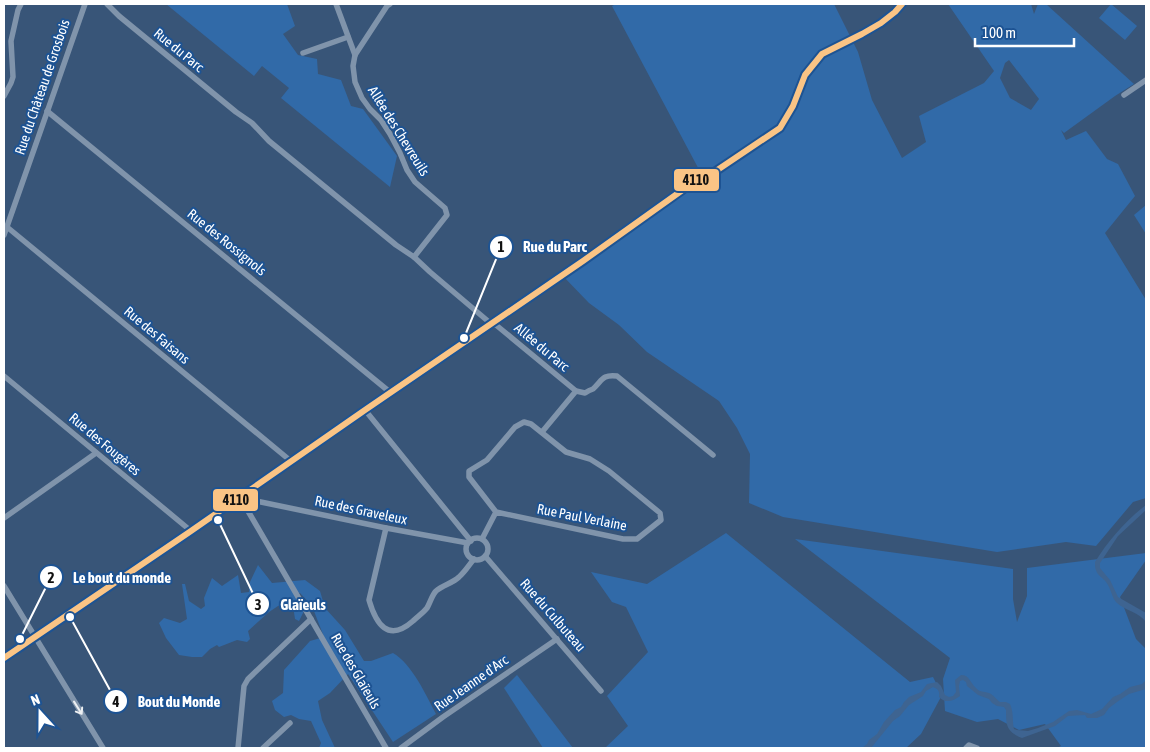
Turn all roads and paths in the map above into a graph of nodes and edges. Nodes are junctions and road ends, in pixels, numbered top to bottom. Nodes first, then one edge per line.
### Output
1 (21, 4) edge
2 (85, 4) edge
3 (106, 4) edge
4 (336, 4) edge
5 (390, 4) edge
6 (902, 4) edge
7 (348, 37) junction
8 (304, 53) dead end
9 (355, 55) junction
10 (1146, 80) edge
11 (1124, 95) dead end
12 (4, 96) edge
13 (47, 111) junction
14 (7, 227) junction
15 (4, 235) edge
16 (414, 258) junction
17 (492, 324) junction
18 (4, 376) edge
19 (576, 391) junction
20 (391, 393) junction
21 (365, 410) junction
22 (542, 432) junction
23 (96, 453) junction
24 (714, 455) dead end
25 (292, 462) junction
26 (248, 497) junction
27 (236, 500) junction
28 (496, 512) junction
29 (4, 518) edge
30 (386, 528) junction
31 (191, 532) junction
32 (482, 539) junction
33 (469, 542) junction
34 (485, 556) junction
35 (474, 559) junction
36 (4, 586) edge
37 (311, 618) junction
38 (34, 636) junction
39 (556, 639) junction
40 (4, 658) edge
41 (601, 691) dead end
42 (290, 723) dead end
43 (101, 746) edge
44 (93, 748) edge
45 (238, 748) edge
46 (263, 748) edge
47 (386, 748) edge
48 (401, 748) edge
49 (966, 748) edge
50 (977, 748) edge

1 - 12 street
2 - 13 street, Rue du Château de Grosbois
3 - 16 street, Rue du Parc
4 - 7 street, Allée des Chevreuils
5 - 9 street
6 - 17 street
7 - 8 street
7 - 9 street, Allée des Chevreuils
9 - 16 street, Allée des Chevreuils
10 - 11 street
13 - 14 street, Rue du Château de Grosbois
13 - 20 street, Rue des Rossignols
14 - 15 street, Rue du Château de Grosbois
14 - 25 street, Rue des Faisans
16 - 17 street, Rue du Parc
17 - 19 street, Allée du Parc
17 - 20 street
18 - 23 street, Rue des Fougères
19 - 22 street
19 - 24 street
20 - 21 street
21 - 25 street
21 - 33 street
22 - 28 street, Rue Paul Verlaine
22 - 28 street, Rue Paul Verlaine
23 - 29 street
23 - 31 street, Rue des Fougères
25 - 26 street
26 - 27 street
26 - 27 street, Rue des Graveleux
26 - 30 street, Rue des Graveleux
26 - 37 street, Rue des Glaïeuls
27 - 31 street
28 - 32 street
30 - 33 street, Rue des Graveleux
30 - 35 street
31 - 38 street
32 - 33 street
32 - 34 street
33 - 35 street
34 - 35 street
34 - 39 street, Rue du Culbuteau
36 - 38 street
37 - 45 street
37 - 47 street, Rue des Glaïeuls
38 - 40 street
38 -> 43 street
39 - 41 street, Rue du Culbuteau
39 - 48 street, Rue Jeanne d'Arc
42 - 46 street
43 - 44 street
49 - 50 street

